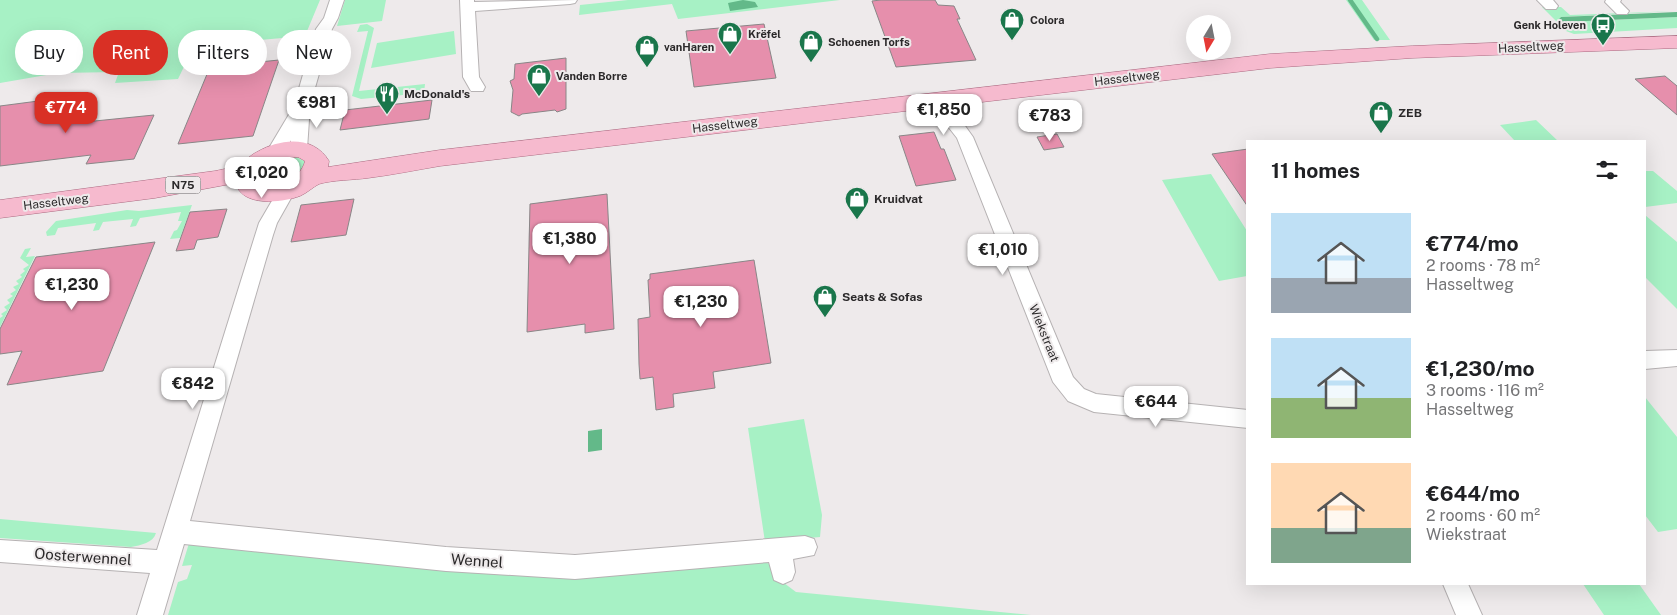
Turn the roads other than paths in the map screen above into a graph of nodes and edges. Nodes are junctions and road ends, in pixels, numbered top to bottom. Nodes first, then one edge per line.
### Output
1 (328, 0) edge
2 (337, 0) edge
3 (570, 0) edge
4 (468, 4) edge
5 (324, 29) junction
6 (1674, 40) edge
7 (477, 87) dead end
8 (302, 105) junction
9 (941, 114) dead end
10 (275, 152) junction
11 (309, 162) junction
12 (263, 184) junction
13 (0, 209) edge
14 (1677, 358) edge
15 (1646, 360) edge
16 (1246, 419) edge
17 (175, 533) junction
18 (805, 547) dead end
19 (0, 551) edge
20 (165, 562) junction
21 (1455, 585) edge
22 (150, 615) edge
23 (1469, 615) edge

1 - 5 street
2 - 5 street
3 - 4 street
4 - 7 street
5 - 8 street
6 - 11 main road, Hasseltweg / N75
8 - 10 street
8 - 11 street
9 - 16 street, Wiekstraat
10 - 11 main road, Hasseltweg / N75
10 - 12 main road, Hasseltweg / N75
11 - 12 main road, Hasseltweg / N75
12 - 13 main road, Hasseltweg / N75
12 - 17 street
14 - 15 street
17 - 18 street, Wennel
17 - 20 street
19 - 20 street, Oosterwennel
20 - 22 street
21 - 23 street

